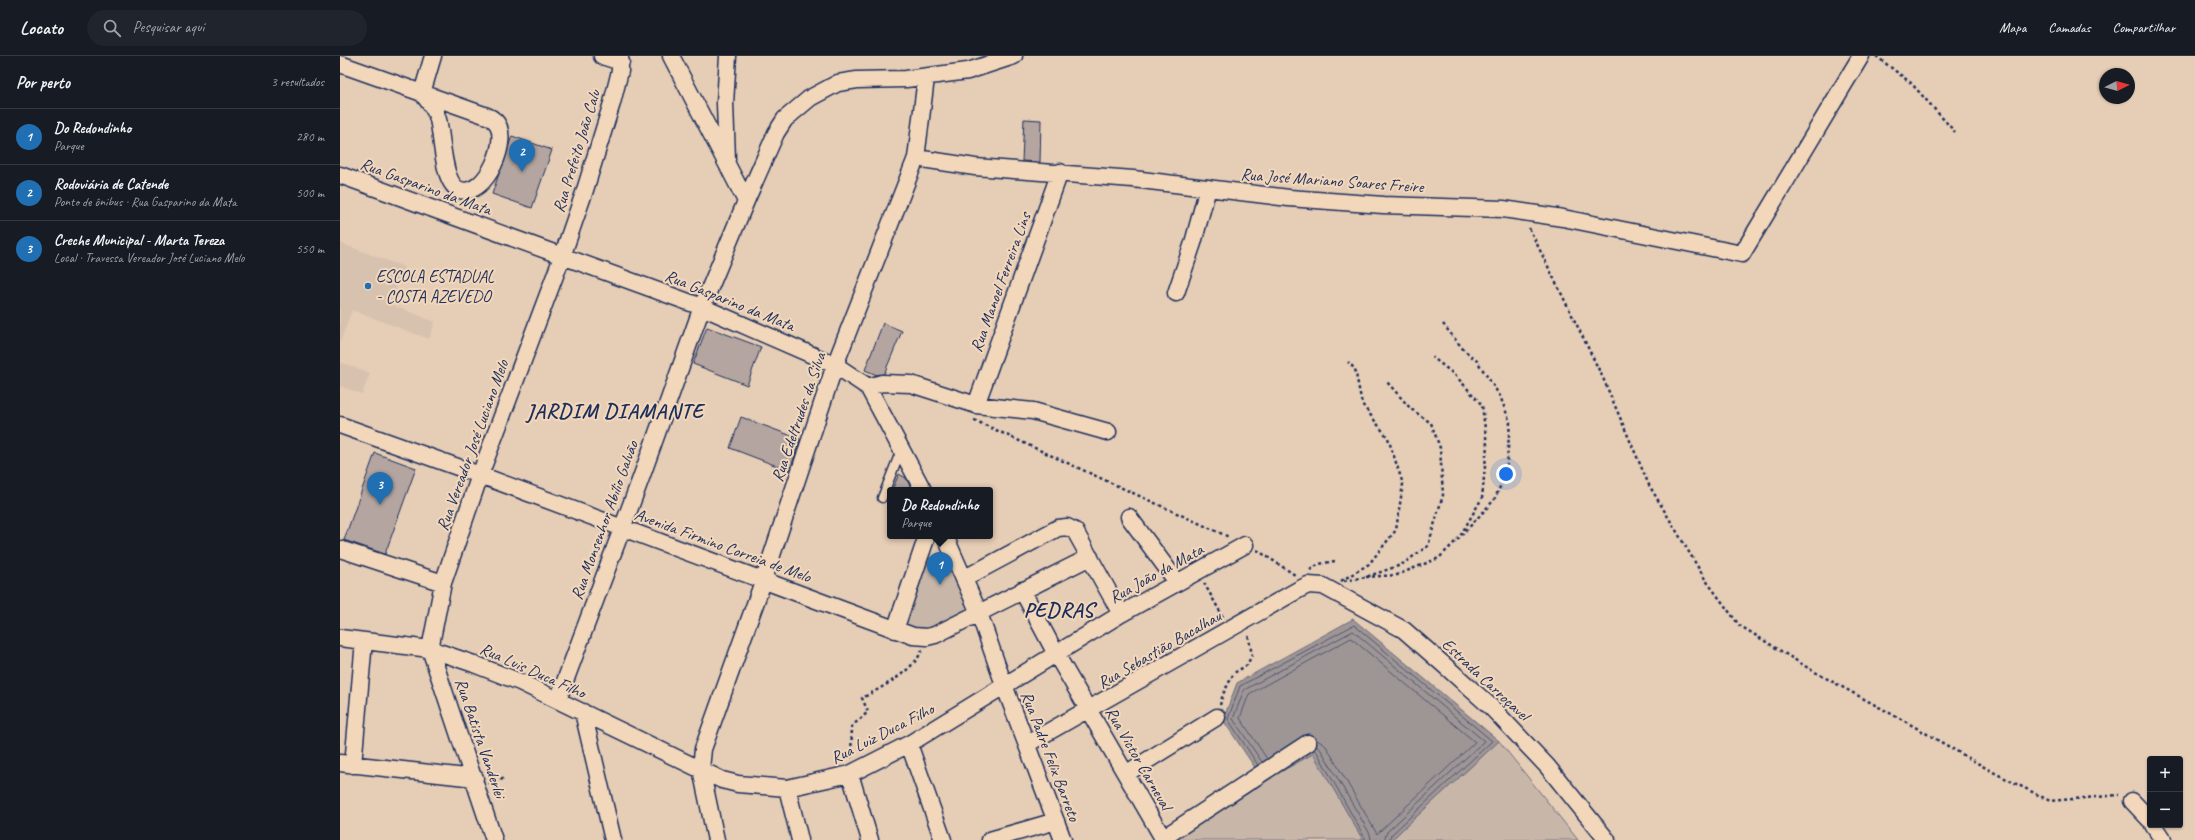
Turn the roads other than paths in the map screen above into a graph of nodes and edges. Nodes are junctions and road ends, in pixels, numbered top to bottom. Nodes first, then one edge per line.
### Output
1 (433, 56) edge
2 (602, 56) edge
3 (671, 56) edge
4 (728, 56) edge
5 (1014, 56) edge
6 (1861, 56) edge
7 (621, 59) edge
8 (340, 64) edge
9 (926, 78) junction
10 (422, 93) junction
11 (916, 158) junction
12 (728, 166) junction
13 (1060, 172) junction
14 (340, 175) edge
15 (1208, 188) junction
16 (746, 201) junction
17 (562, 257) junction
18 (1176, 293) dead end
19 (702, 307) junction
20 (835, 365) junction
21 (868, 387) junction
22 (976, 405) junction
23 (340, 425) edge
24 (1108, 432) dead end
25 (902, 448) junction
26 (480, 475) junction
27 (922, 487) edge
28 (882, 498) dead end
29 (1129, 517) dead end
30 (622, 528) junction
31 (926, 539) edge
32 (947, 539) edge
33 (1245, 545) road end
34 (340, 550) edge
35 (1090, 557) junction
36 (965, 578) junction
37 (764, 579) junction
38 (1177, 582) junction
39 (443, 583) junction
40 (1308, 585) joint
41 (1022, 590) junction
42 (979, 612) junction
43 (1121, 614) junction
44 (894, 630) junction
45 (340, 638) edge
46 (364, 642) junction
47 (430, 649) junction
48 (1056, 654) junction
49 (1004, 685) junction
50 (558, 700) junction
51 (1089, 710) junction
52 (584, 712) junction
53 (1217, 717) road end
54 (1308, 743) dead end
55 (909, 744) junction
56 (1027, 744) junction
57 (347, 764) edge
58 (701, 769) junction
59 (1127, 773) junction
60 (850, 774) junction
61 (474, 778) junction
62 (787, 788) junction
63 (2132, 801) road end
64 (2147, 817) edge
65 (1056, 821) junction
66 (2156, 828) edge
67 (1164, 839) edge
68 (494, 840) edge
69 (613, 840) edge
70 (716, 840) edge
71 (800, 840) edge
72 (870, 840) edge
73 (943, 840) edge
74 (990, 840) edge
75 (1063, 840) edge
76 (1607, 840) edge
77 (2163, 840) edge

1 - 10 street
2 - 7 street
3 - 12 street
4 - 12 street
5 - 9 street, Rua Monsenhor Abílio Galvão
6 - 15 street, Rua José Mariano Soares Freire
7 - 17 street, Rua Prefeito João Calu
8 - 10 street
9 - 11 street, Rua Edeltrudes da Silva
9 - 16 street, Rua Monsenhor Abílio Galvão
10 - 10 street
11 - 13 street, Rua José Mariano Soares Freire
11 - 20 street, Rua Edeltrudes da Silva
12 - 16 street
13 - 15 street, Rua José Mariano Soares Freire
13 - 22 street, Rua Manoel Ferreira Lins
14 - 17 street, Rua Gasparino da Mata
15 - 18 street
16 - 19 street, Rua Monsenhor Abílio Galvão
17 - 19 street, Rua Gasparino da Mata
17 - 26 street, Rua Vereador José Luciano Melo
19 - 20 street, Rua Gasparino da Mata
19 - 30 street, Rua Monsenhor Abílio Galvão
20 - 21 street, Rua Gasparino da Mata
20 - 37 street, Rua Edeltrudes da Silva
21 - 22 street
21 - 25 street
22 - 24 street
23 - 26 street, Avenida Firmino Correia de Melo
25 - 27 street
25 - 28 lane
26 - 30 street, Avenida Firmino Correia de Melo
26 - 39 street, Rua Vereador José Luciano Melo
29 - 38 street
30 - 37 street, Avenida Firmino Correia de Melo
30 - 50 street, Rua Monsenhor Abílio Galvão
31 - 44 street
32 - 36 street, Rua Padre Felix Barreto
33 - 38 street, Rua João da Mata
34 - 39 street
35 - 36 street
35 - 41 street
35 - 43 street
36 - 42 street, Rua Padre Felix Barreto
37 - 44 street, Avenida Firmino Correia de Melo
37 - 58 street, Rua Edeltrudes da Silva
38 - 43 street, Rua João da Mata
39 - 47 street, Rua Vereador José Luciano Melo
40 - 51 street, Rua Sebastião Bacalhau
40 - 76 street, Estrada Carroçavel
41 - 42 street
41 - 48 street, Rua Victor Carneval
42 - 44 street, Avenida Firmino Correia de Melo
42 - 49 street, Rua Padre Felix Barreto
43 - 48 street, Rua João da Mata
45 - 46 street, Rua Luis Duca Filho
46 - 47 street, Rua Luis Duca Filho
46 - 57 street
47 - 50 street, Rua Luis Duca Filho
47 - 61 street, Rua Batista Vanderlei
48 - 49 street, Rua João da Mata
48 - 51 street, Rua Victor Carneval
49 - 55 street, Rua Luiz Duca Filho
49 - 56 street, Rua Padre Felix Barreto
50 - 52 street, Rua Luis Duca Filho
51 - 56 street, Rua Sebastião Bacalhau
51 - 59 street, Rua Victor Carneval
52 - 58 street, Rua Luis Duca Filho
52 - 69 street
53 - 59 street
54 - 67 street
55 - 60 street, Rua Luiz Duca Filho
55 - 73 street
56 - 65 street, Rua Padre Felix Barreto
57 - 61 street
58 - 62 street, Rua Luiz Duca Filho
58 - 70 street, Rua Edeltrudes da Silva
59 - 67 street, Rua Victor Carneval
60 - 62 street, Rua Luiz Duca Filho
60 - 72 street
61 - 68 street, Rua Batista Vanderlei
62 - 71 street
63 - 64 street
65 - 74 street
65 - 75 street, Rua Padre Felix Barreto
66 - 77 street

